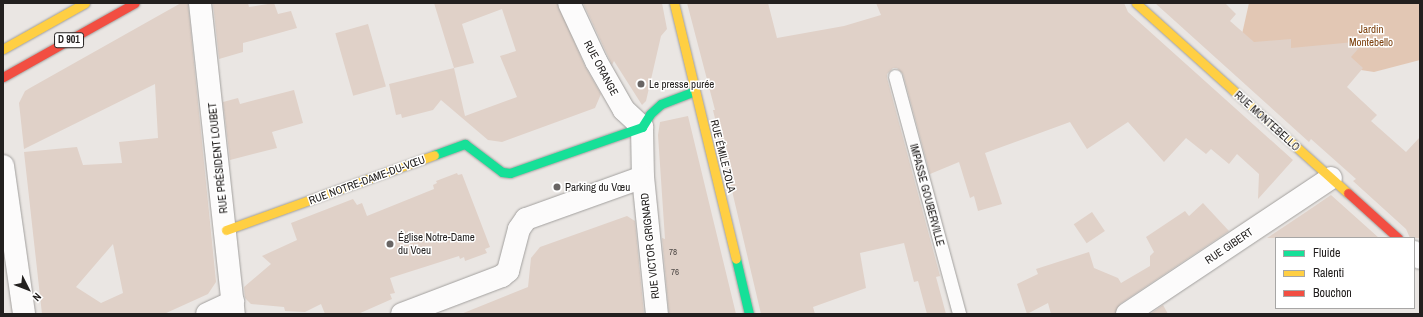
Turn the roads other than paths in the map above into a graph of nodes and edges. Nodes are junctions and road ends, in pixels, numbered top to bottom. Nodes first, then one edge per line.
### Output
1 (85, 3) edge
2 (135, 3) edge
3 (200, 3) edge
4 (568, 3) edge
5 (674, 3) edge
6 (1136, 3) edge
7 (3, 49) edge
8 (895, 76) dead end
9 (3, 77) edge
10 (695, 91) junction
11 (642, 127) junction
12 (3, 166) edge
13 (643, 177) junction
14 (1331, 178) junction
15 (226, 230) junction
16 (1397, 237) edge
17 (234, 308) edge
18 (24, 314) edge
19 (208, 314) edge
20 (402, 314) edge
21 (657, 314) edge
22 (749, 314) edge
23 (959, 314) edge
24 (1127, 314) edge

1 - 7 street, D 901
2 - 9 street, D 901
3 - 15 street, RUE PRÉSIDENT LOUBET
4 - 11 street, RUE ORANGE
5 - 10 street, RUE ÉMILE ZOLA
6 - 14 street, RUE MONTEBELLO
8 - 23 lane, IMPASSE GOUBERVILLE
10 - 11 street
10 - 22 street, RUE ÉMILE ZOLA
11 - 13 street
11 - 15 street, RUE NOTRE-DAME-DU-VŒU
12 - 18 street
13 - 20 street
13 - 21 street, RUE VICTOR GRIGNARD
14 - 16 street, RUE MONTEBELLO
14 - 24 street, RUE GIBERT
15 - 17 street, RUE PRÉSIDENT LOUBET
17 - 19 street

